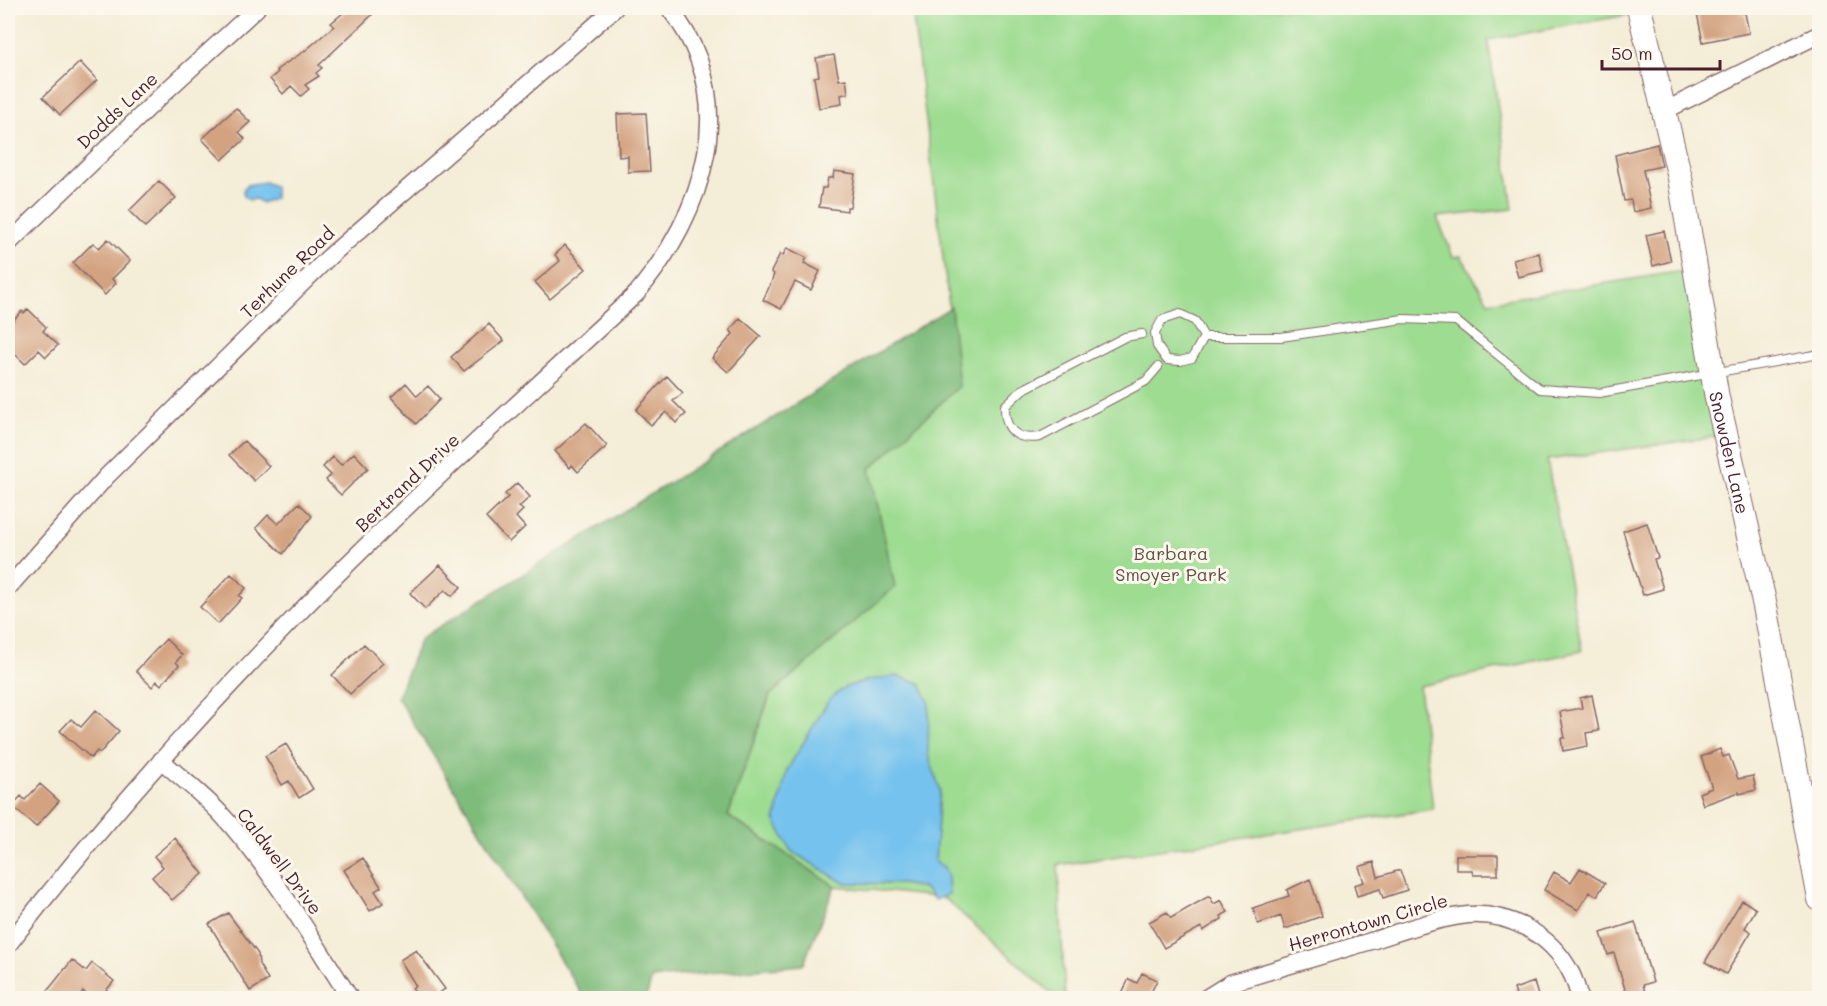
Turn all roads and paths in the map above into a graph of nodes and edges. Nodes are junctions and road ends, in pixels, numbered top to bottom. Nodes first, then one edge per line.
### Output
1 (257, 8) edge
2 (615, 8) edge
3 (669, 8) edge
4 (1640, 8) edge
5 (1820, 34) edge
6 (1664, 111) junction
7 (8, 244) edge
8 (1142, 334) dead end
9 (1204, 338) junction
10 (1820, 354) edge
11 (1158, 367) dead end
12 (1712, 373) junction
13 (8, 588) edge
14 (162, 760) junction
15 (1820, 899) edge
16 (8, 945) edge
17 (350, 999) edge
18 (1206, 999) edge
19 (1580, 999) edge

1 - 7 street, Dodds Lane
2 - 13 street, Terhune Road
3 - 14 street, Bertrand Drive
4 - 6 street, Snowden Lane
5 - 6 street
6 - 12 street, Snowden Lane
8 - 11 lane
9 - 9 lane
9 - 12 lane
10 - 12 lane
12 - 15 street, Snowden Lane
14 - 16 street, Bertrand Drive
14 - 17 street, Caldwell Drive
18 - 19 street, Herrontown Circle

